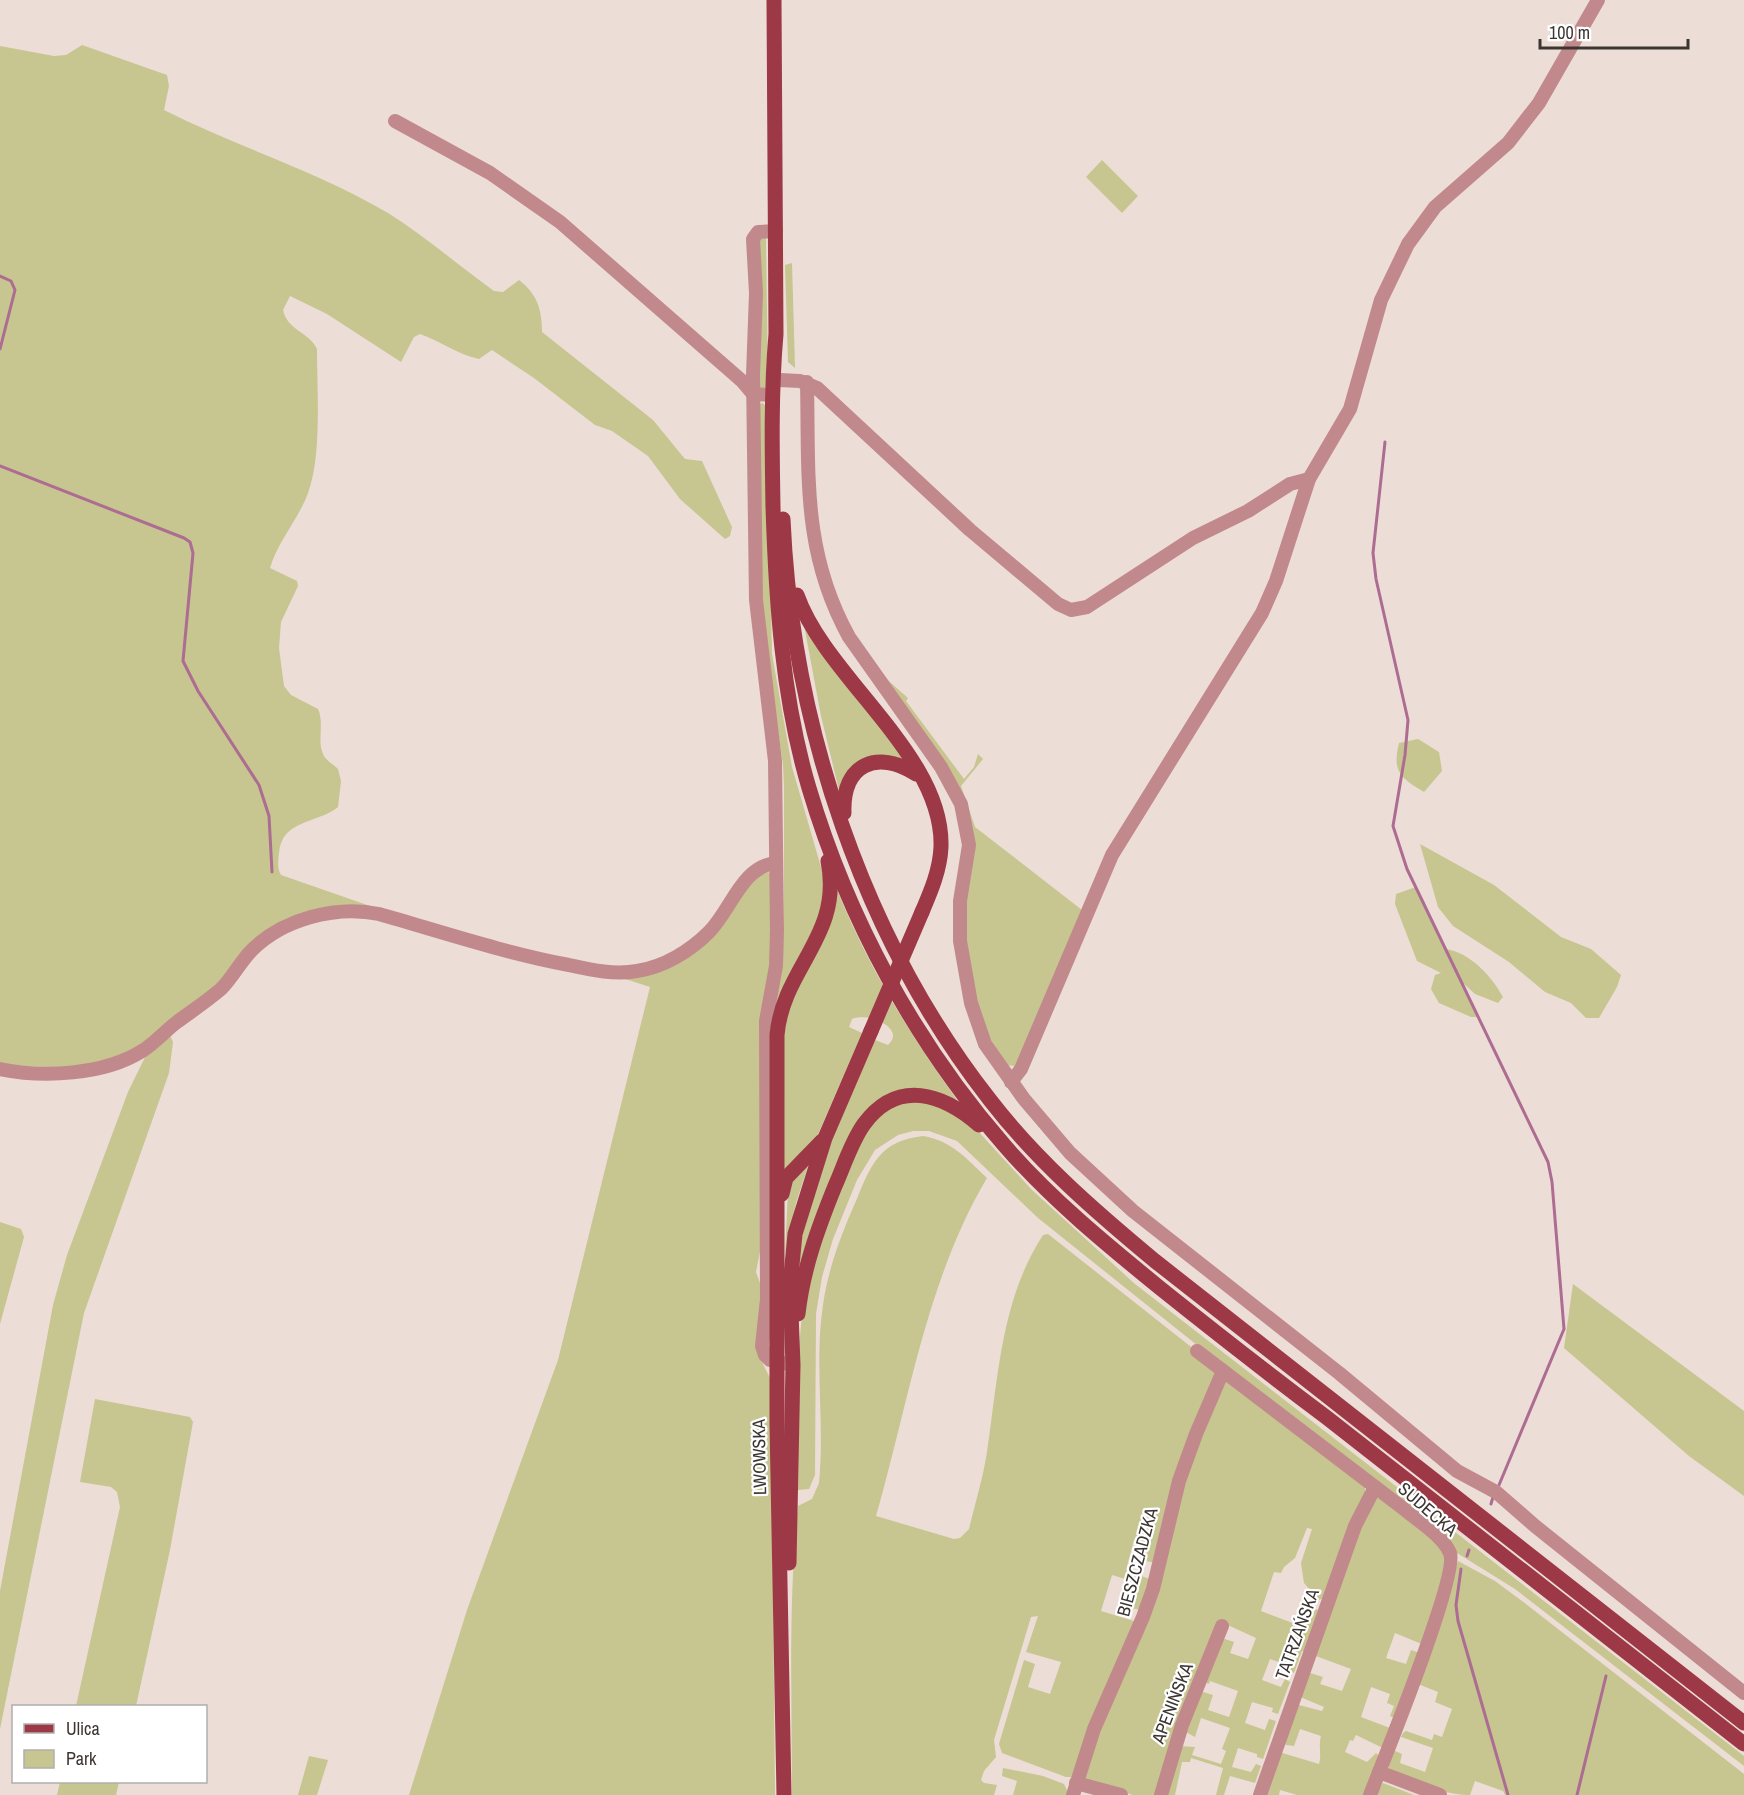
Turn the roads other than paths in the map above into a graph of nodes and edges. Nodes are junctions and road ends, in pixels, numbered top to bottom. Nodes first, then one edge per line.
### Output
1 (774, 0) edge
2 (1598, 0) edge
3 (395, 121) dead end
4 (776, 231) junction
5 (776, 334) junction
6 (779, 380) junction
7 (807, 382) junction
8 (753, 394) junction
9 (772, 395) junction
10 (1309, 479) junction
11 (788, 571) junction
12 (920, 777) junction
13 (822, 826) junction
14 (851, 846) junction
15 (776, 863) junction
16 (0, 1069) edge
17 (1011, 1082) junction
18 (825, 1138) junction
19 (1006, 1148) junction
20 (778, 1221) junction
21 (1197, 1351) dead end
22 (785, 1364) junction
23 (1223, 1371) junction
24 (1375, 1487) junction
25 (1222, 1626) dead end
26 (1744, 1692) edge
27 (1744, 1722) edge
28 (1744, 1744) edge
29 (1379, 1772) junction
30 (1074, 1789) edge
31 (784, 1795) edge
32 (1120, 1795) edge
33 (1161, 1795) edge
34 (1260, 1795) edge
35 (1370, 1795) edge
36 (1440, 1795) edge

1 - 4 main road
2 - 10 street
3 - 8 street
4 - 5 main road
4 - 8 street
5 - 6 main road
5 - 9 main road
6 - 7 street
6 - 11 main road
7 - 10 street
7 - 17 street
8 - 9 street
8 - 15 street
9 - 13 main road
10 - 17 street
11 - 12 main road
11 - 14 main road
12 - 14 main road
12 - 18 main road, bridge
13 - 19 main road
13 - 20 main road
14 - 27 main road
15 - 16 street
15 - 22 street
17 - 26 street
18 - 20 main road
18 - 22 main road
19 - 22 main road
19 - 28 main road
20 - 22 main road, LWOWSKA
21 - 23 street, SUDECKA
22 - 31 main road, LWOWSKA
23 - 24 street, SUDECKA
23 - 30 street, BIESZCZADZKA
24 - 29 street, SUDECKA
24 - 34 street, TATRZAŃSKA
25 - 33 street, APENIŃSKA
29 - 35 street, SUDECKA
29 - 36 street
30 - 32 street

